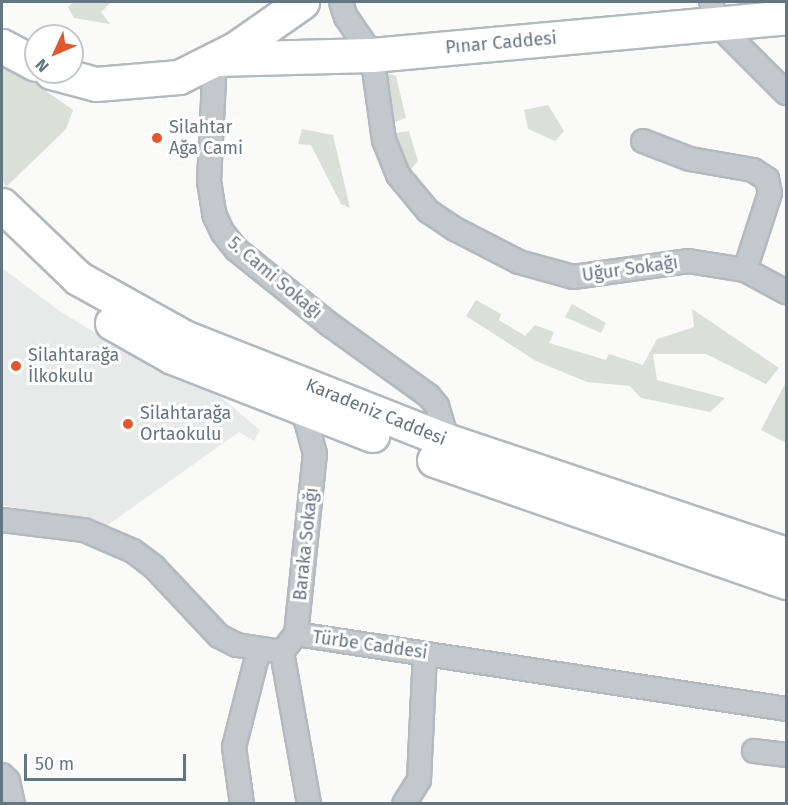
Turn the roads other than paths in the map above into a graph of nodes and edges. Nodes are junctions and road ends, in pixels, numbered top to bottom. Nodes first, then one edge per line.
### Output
1 (302, 2) edge
2 (341, 2) edge
3 (714, 13) edge
4 (786, 17) edge
5 (2, 46) edge
6 (372, 55) junction
7 (24, 58) edge
8 (215, 59) junction
9 (84, 81) edge
10 (786, 93) edge
11 (644, 141) dead end
12 (2, 205) edge
13 (2, 233) edge
14 (745, 270) junction
15 (786, 292) edge
16 (296, 406) junction
17 (352, 426) junction
18 (448, 441) junction
19 (315, 454) junction
20 (2, 520) edge
21 (786, 554) edge
22 (786, 582) edge
23 (289, 643) junction
24 (259, 649) junction
25 (425, 654) junction
26 (786, 709) edge
27 (754, 750) dead end
28 (786, 755) edge
29 (2, 775) edge
30 (13, 804) edge
31 (242, 804) edge
32 (309, 804) edge
33 (404, 804) edge

1 - 8 main road
2 - 6 street, Uğur Sokağı
3 - 4 main road, Pınar Caddesi
3 - 6 main road, Pınar Caddesi
3 - 10 street
5 - 7 main road
6 - 8 main road, Pınar Caddesi
6 - 14 street, Uğur Sokağı
8 - 9 main road
8 - 18 street, 5. Cami Sokağı
11 - 14 street
12 - 18 main road, Karadeniz Caddesi
13 - 16 main road, Karadeniz Caddesi
14 - 15 street, Uğur Sokağı
16 - 17 main road, Karadeniz Caddesi
16 - 19 street, Baraka Sokağı
17 - 19 street
17 - 22 main road, Karadeniz Caddesi
18 - 21 main road, Karadeniz Caddesi
19 - 23 street, Baraka Sokağı
20 - 24 street, Türbe Caddesi
23 - 24 street, Türbe Caddesi
23 - 25 street, Türbe Caddesi
23 - 32 street, Baraka Sokağı
24 - 31 street
25 - 26 street, Türbe Caddesi
25 - 33 street
27 - 28 street
29 - 30 street

